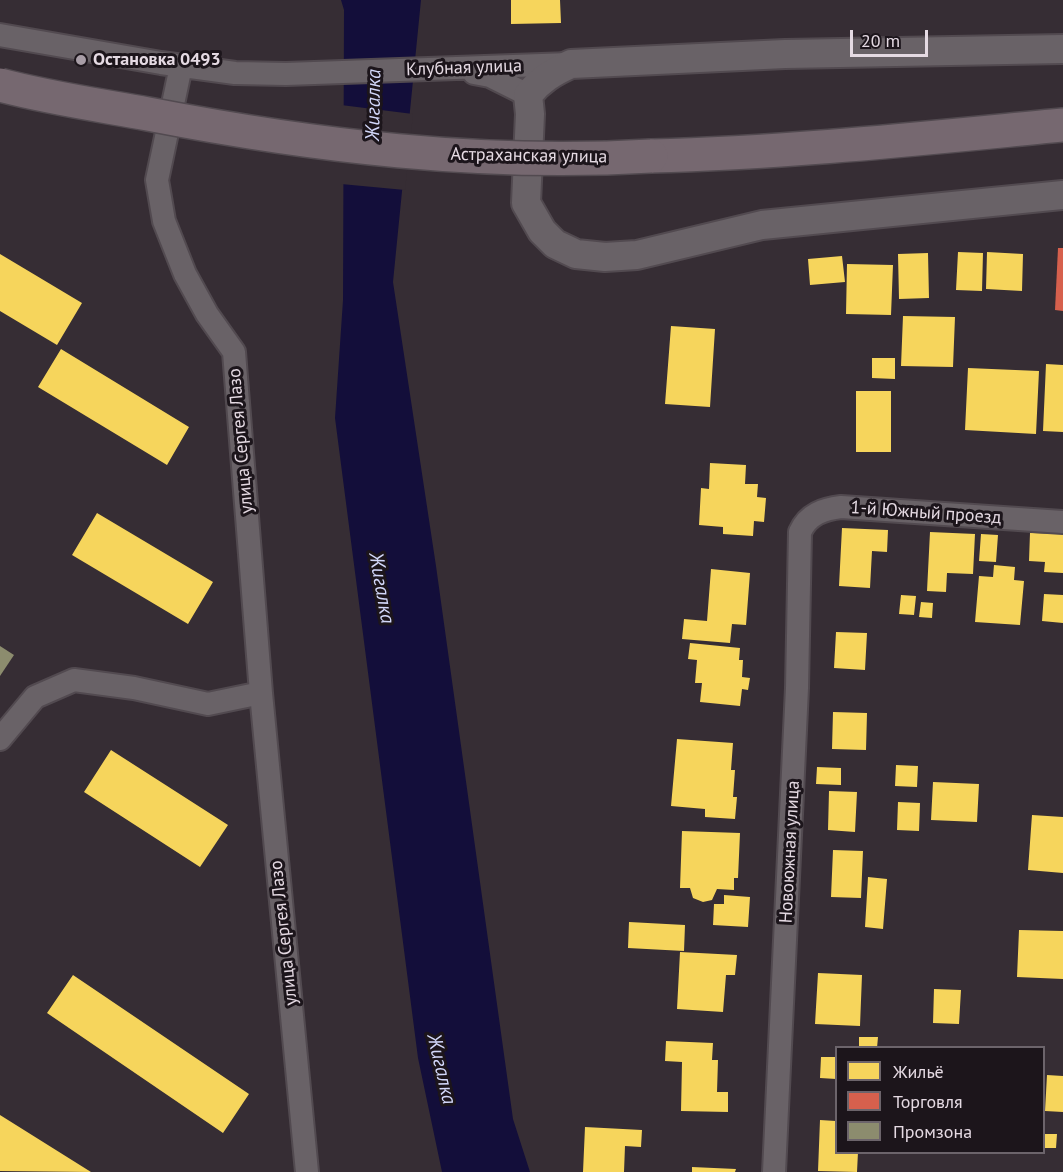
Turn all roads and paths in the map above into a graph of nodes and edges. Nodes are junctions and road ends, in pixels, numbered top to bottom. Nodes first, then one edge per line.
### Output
1 (0, 35) edge
2 (1063, 49) edge
3 (571, 64) junction
4 (181, 66) junction
5 (449, 68) junction
6 (0, 85) edge
7 (528, 95) junction
8 (1063, 126) edge
9 (1063, 195) edge
10 (1063, 522) edge
11 (800, 532) joint
12 (261, 693) junction
13 (0, 739) edge
14 (307, 1172) edge
15 (774, 1172) edge

1 - 4 street, Клубная улица
2 - 3 street
3 - 5 street, Клубная улица
3 - 7 street
4 - 5 street, Клубная улица
4 - 12 street, улица Сергея Лазо
5 - 7 street
6 - 8 main road, Астраханская улица, bridge
7 - 9 street
10 - 11 street, 1-й Южный проезд
11 - 15 street, Новоюжная улица
12 - 13 street
12 - 14 street, улица Сергея Лазо

